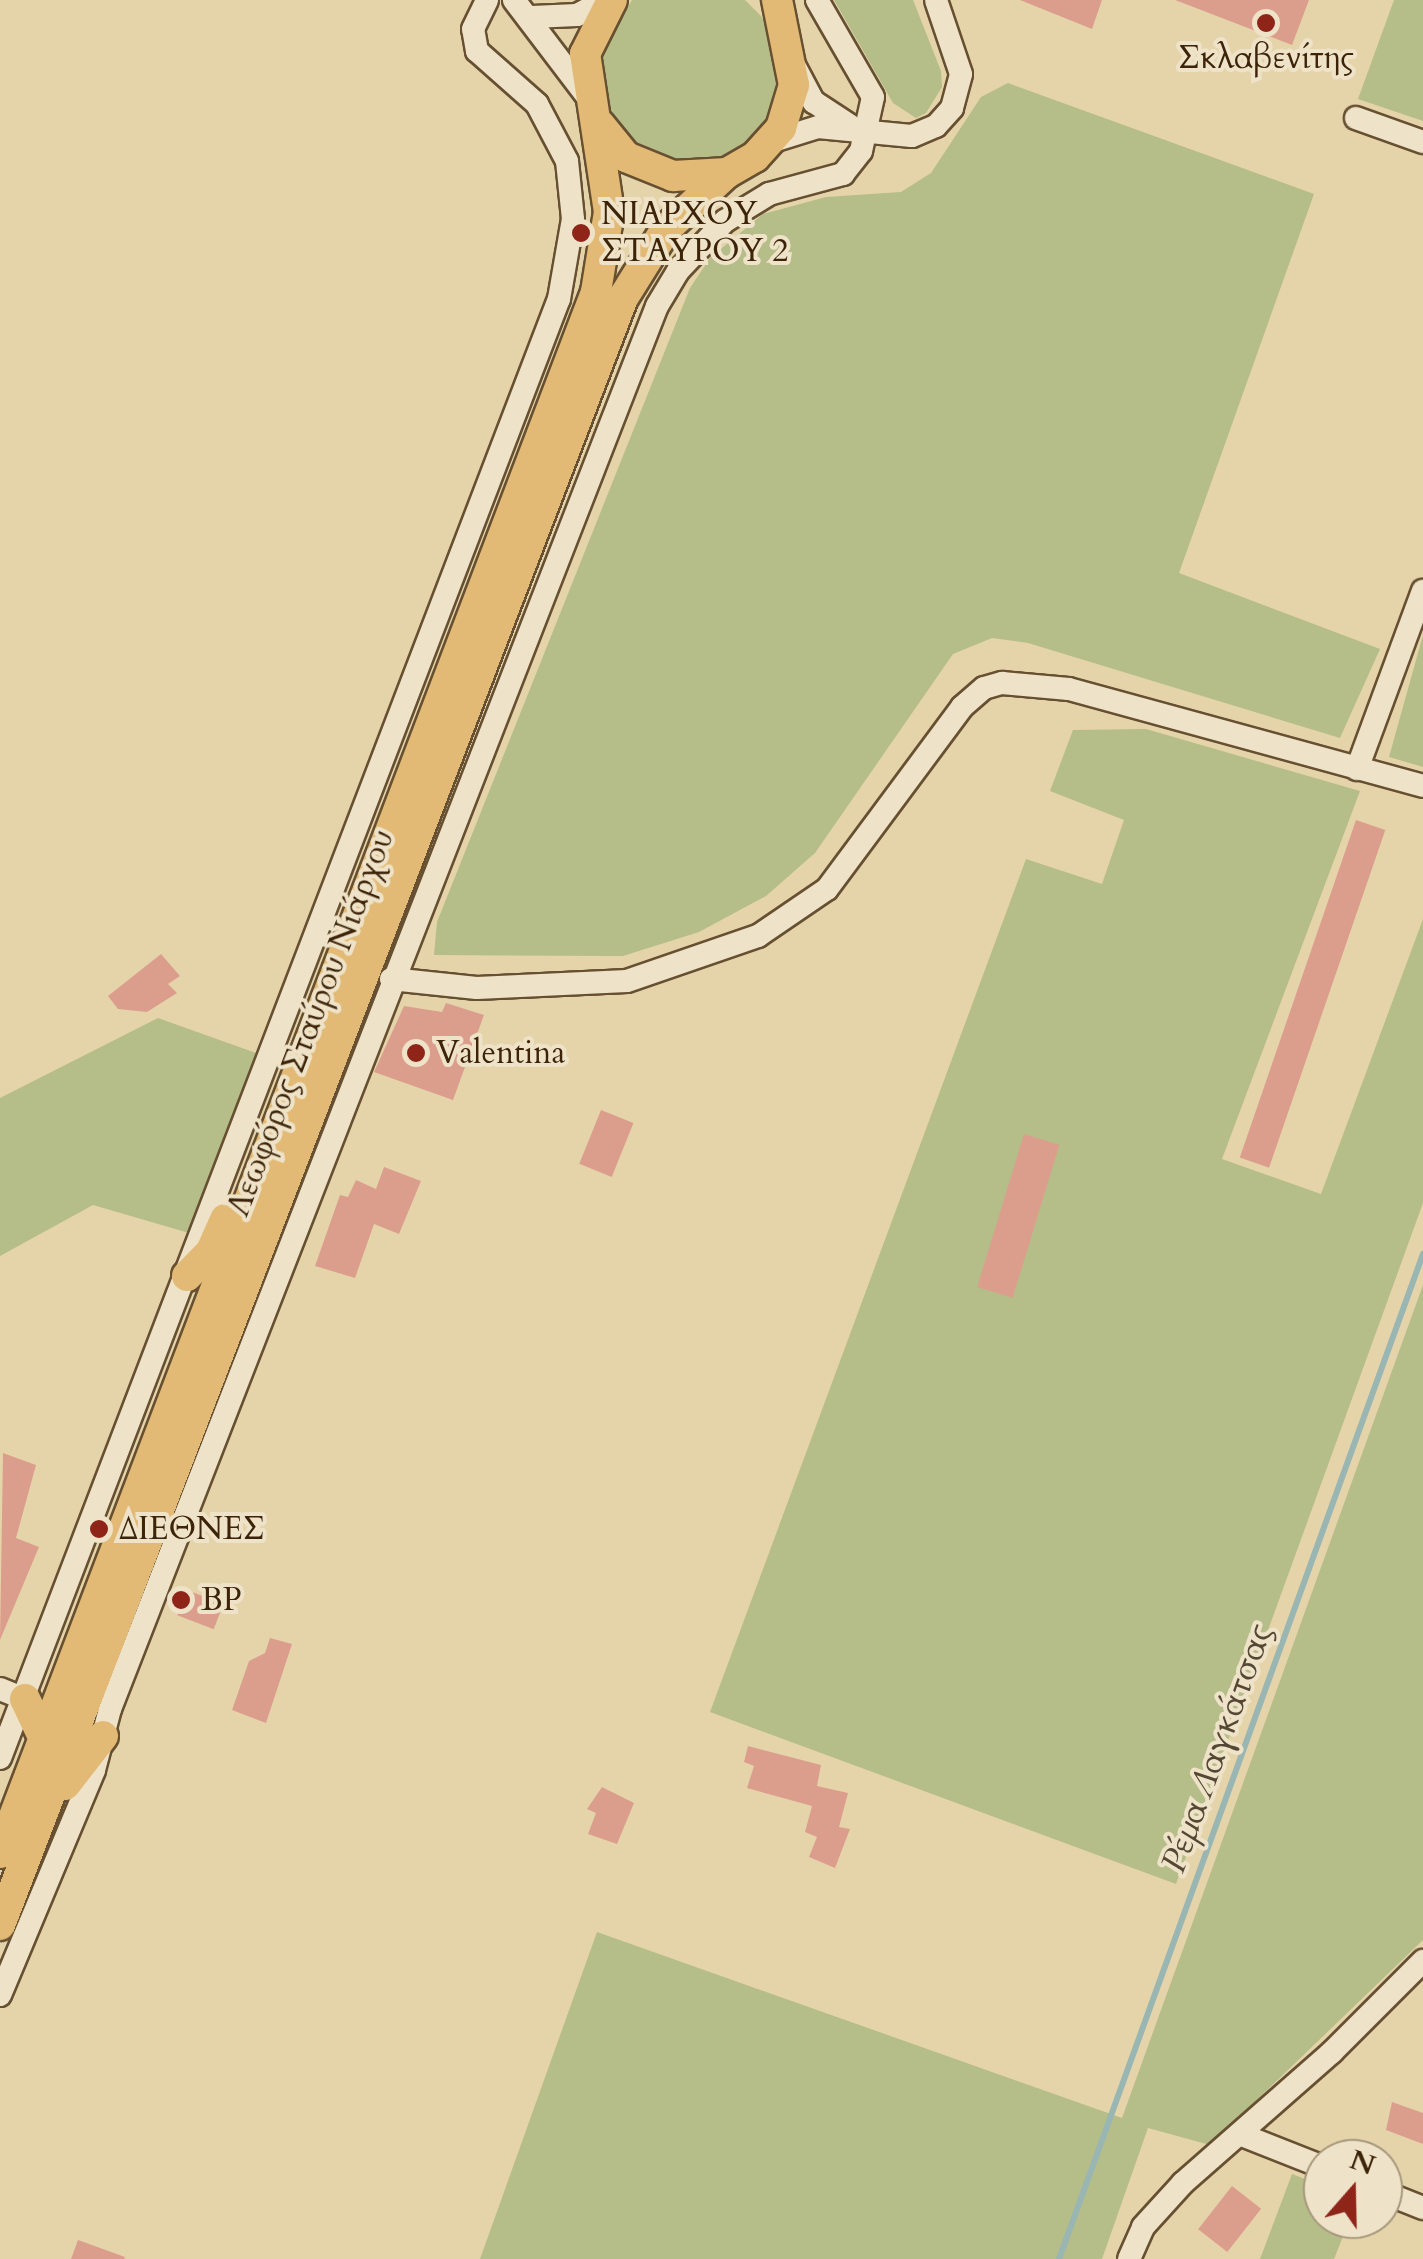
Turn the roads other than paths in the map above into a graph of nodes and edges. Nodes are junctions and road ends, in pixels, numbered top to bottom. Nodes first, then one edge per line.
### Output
1 (488, 0) edge
2 (514, 0) edge
3 (608, 0) edge
4 (817, 0) edge
5 (936, 0) edge
6 (775, 7) edge
7 (532, 17) junction
8 (794, 65) junction
9 (593, 108) junction
10 (1356, 118) dead end
11 (858, 127) junction
12 (773, 141) junction
13 (1423, 142) edge
14 (727, 173) junction
15 (1423, 591) edge
16 (1358, 769) junction
17 (1423, 786) edge
18 (391, 979) junction
19 (286, 1114) junction
20 (187, 1276) junction
21 (12, 1694) edge
22 (104, 1736) junction
23 (44, 1739) junction
24 (0, 1758) edge
25 (46, 1806) junction
26 (0, 1852) edge
27 (0, 1925) edge
28 (1423, 1961) edge
29 (0, 1995) edge
30 (1242, 2135) junction
31 (1303, 2160) edge
32 (1128, 2259) edge

1 - 20 street
2 - 7 street
3 - 7 street
3 - 9 main road, Λεωφόρος Σταύρου Νιάρχου
4 - 11 street
5 - 11 street
6 - 8 main road
7 - 9 street
8 - 11 street
8 - 12 main road
9 - 14 main road
9 - 19 main road, Λεωφόρος Σταύρου Νιάρχου
10 - 13 street
11 - 12 street
11 - 18 street
12 - 14 main road, Λεωφόρος Σταύρου Νιάρχου
14 - 25 main road, Λεωφόρος Σταύρου Νιάρχου
15 - 16 street
16 - 17 street
16 - 18 street
18 - 22 street
19 - 20 main road
19 - 23 main road, Λεωφόρος Σταύρου Νιάρχου
20 - 21 street
21 - 23 main road
21 - 24 street
22 - 25 main road
22 - 29 street
23 - 26 main road, Λεωφόρος Σταύρου Νιάρχου
25 - 27 main road, Λεωφόρος Σταύρου Νιάρχου
28 - 30 street
30 - 31 street
30 - 32 street

